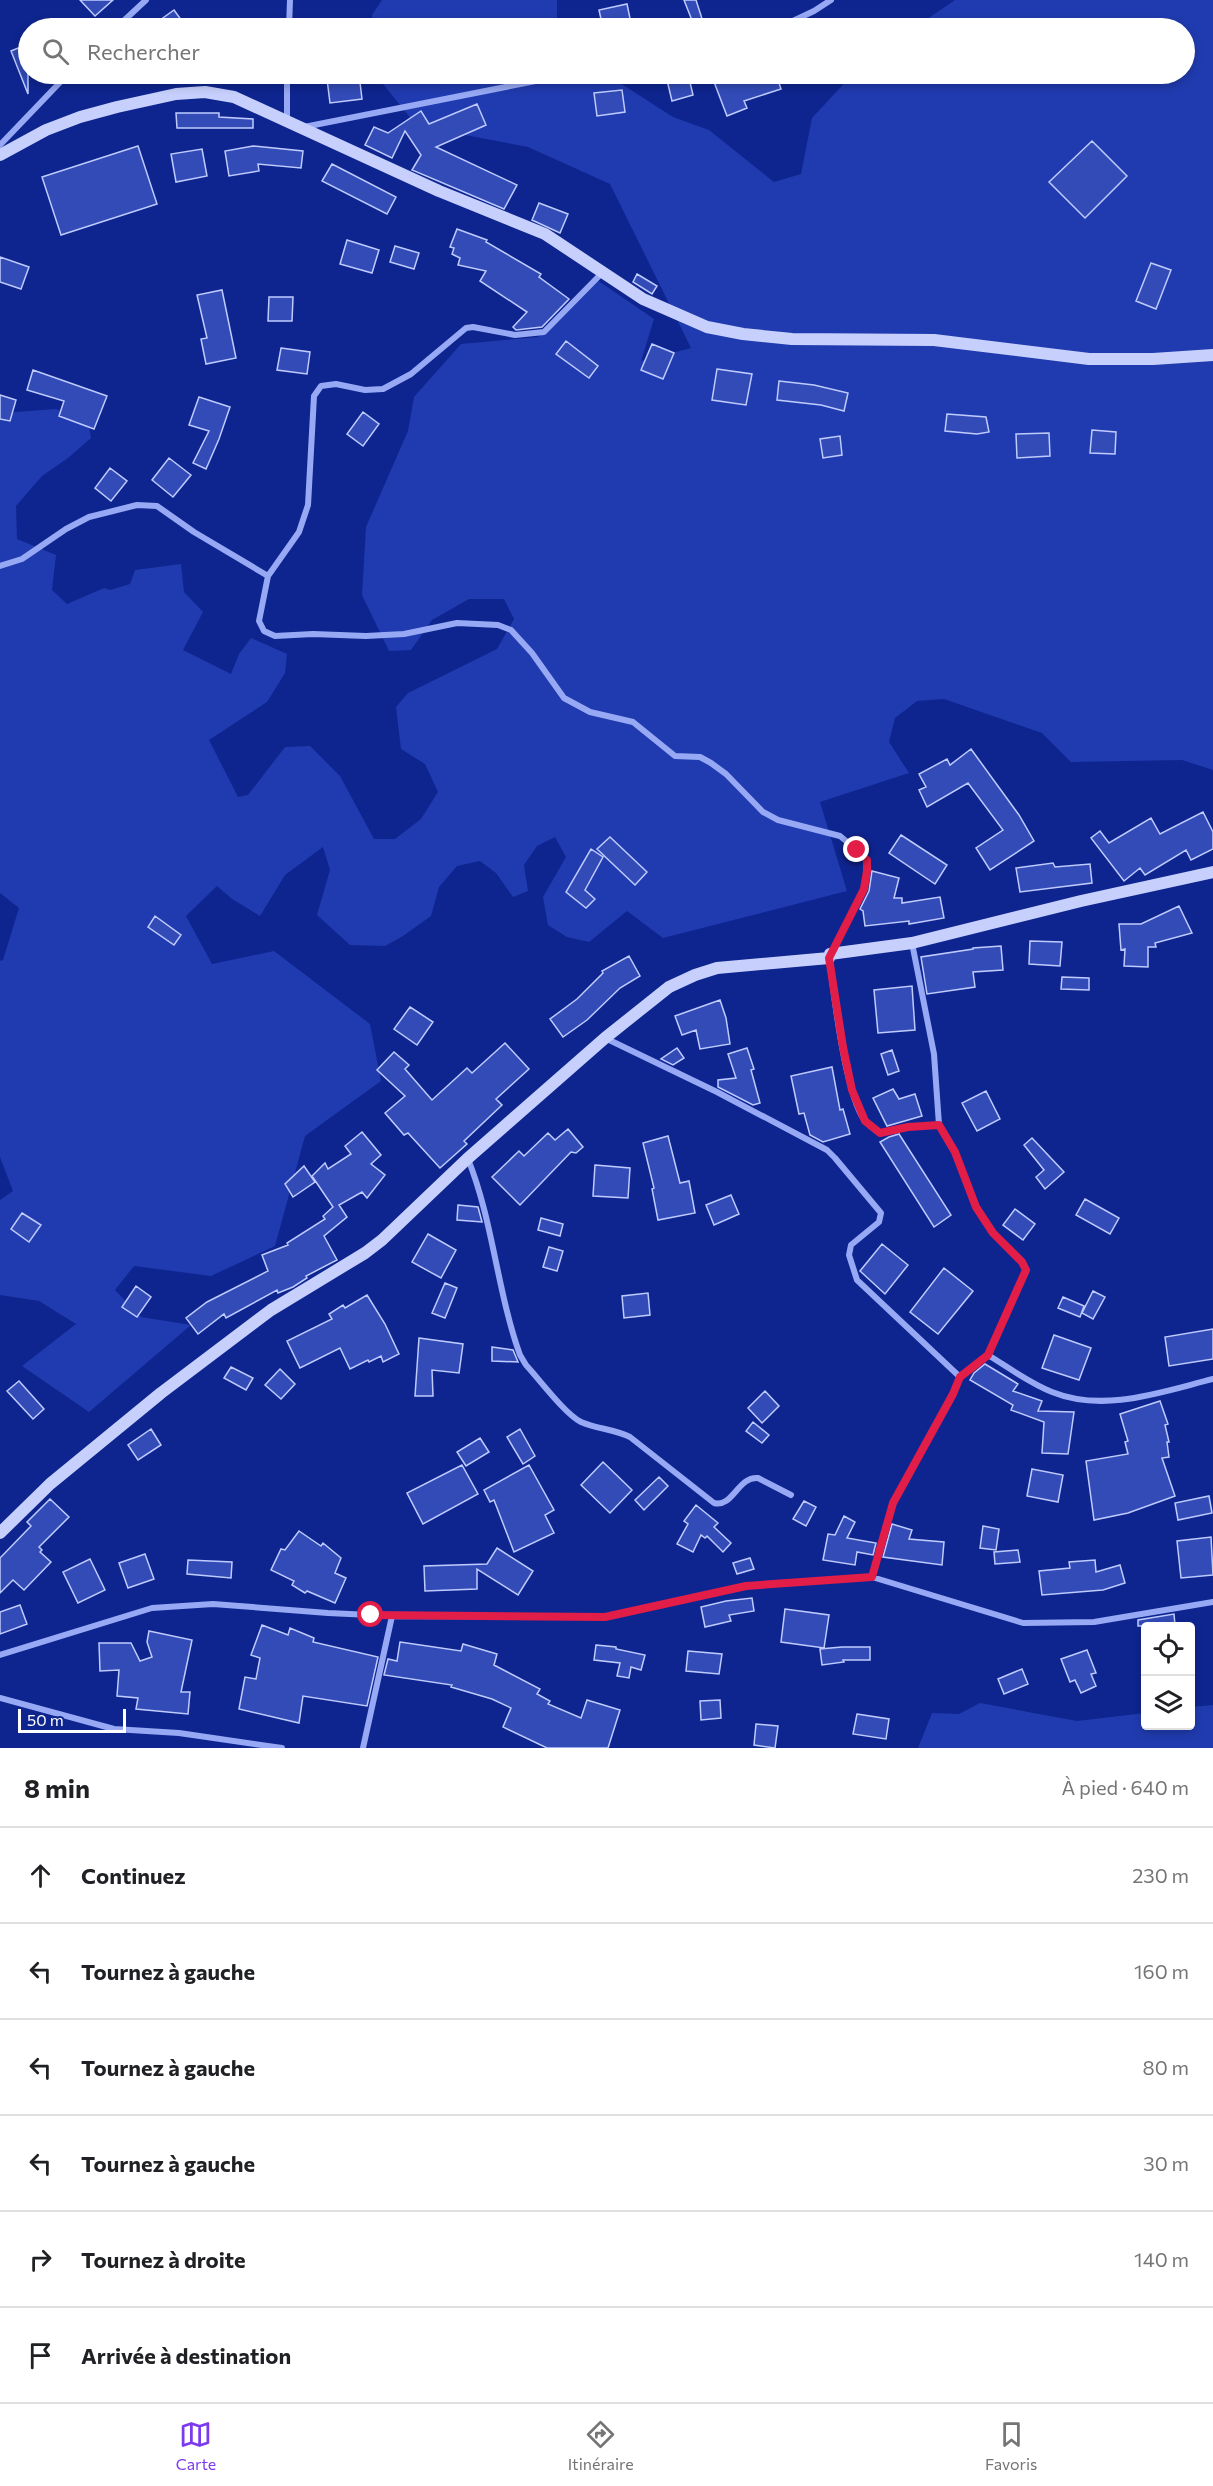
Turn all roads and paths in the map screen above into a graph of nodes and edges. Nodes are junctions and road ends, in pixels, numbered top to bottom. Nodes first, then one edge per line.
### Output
1 (146, 0) edge
2 (290, 0) edge
3 (831, 0) edge
4 (127, 18) edge
5 (289, 18) edge
6 (799, 18) edge
7 (58, 84) edge
8 (287, 84) edge
9 (521, 84) edge
10 (287, 121) junction
11 (301, 128) junction
12 (0, 145) edge
13 (0, 155) edge
14 (602, 273) junction
15 (1213, 355) edge
16 (0, 566) edge
17 (268, 576) junction
18 (1213, 872) edge
19 (912, 943) junction
20 (830, 956) junction
21 (605, 1038) junction
22 (939, 1125) junction
23 (467, 1159) junction
24 (988, 1355) junction
25 (960, 1377) junction
26 (1213, 1378) edge
27 (791, 1495) dead end
28 (0, 1533) edge
29 (872, 1577) junction
30 (1213, 1602) edge
31 (392, 1616) junction
32 (0, 1655) edge
33 (0, 1698) edge
34 (282, 1748) edge
35 (363, 1748) edge

1 - 4 street
2 - 5 street
3 - 6 street
7 - 12 street
8 - 10 street
9 - 11 street
10 - 11 street
10 - 13 street
11 - 14 street
14 - 15 street
14 - 17 street
16 - 17 street
17 - 20 street
18 - 19 street
19 - 20 street
19 - 22 street
20 - 21 street
20 - 22 street
21 - 23 street
21 - 25 street
22 - 24 street
23 - 27 street
23 - 28 street
24 - 25 street
24 - 26 street
25 - 29 street
29 - 30 street
29 - 31 street
31 - 32 street
31 - 35 street
33 - 34 street

